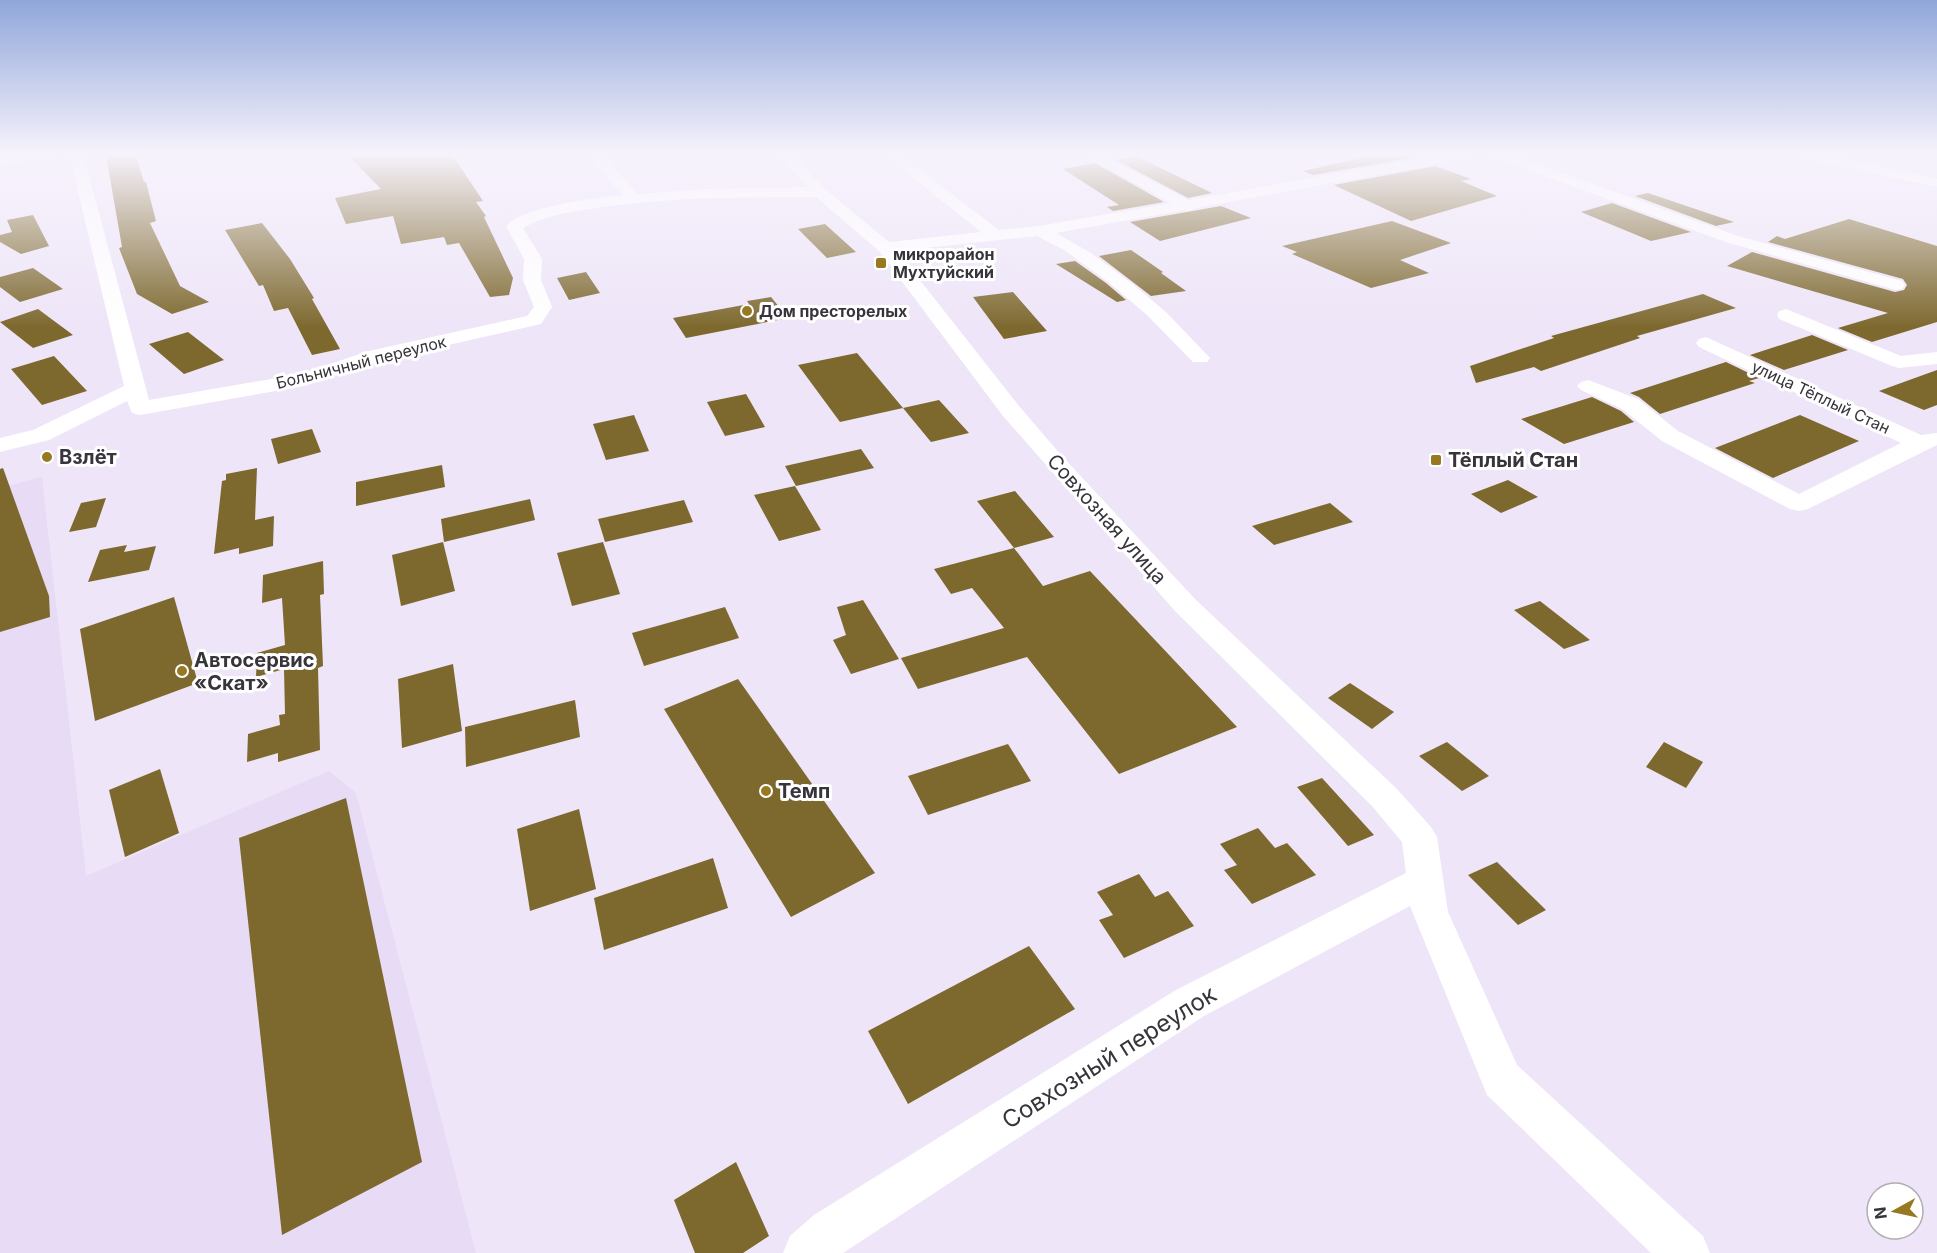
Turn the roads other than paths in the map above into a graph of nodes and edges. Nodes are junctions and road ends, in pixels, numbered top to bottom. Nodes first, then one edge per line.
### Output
1 (90, 211) edge
2 (551, 211) edge
3 (843, 211) edge
4 (964, 211) edge
5 (1156, 211) edge
6 (1656, 211) edge
7 (1039, 231) junction
8 (996, 236) junction
9 (885, 247) junction
10 (1896, 285) dead end
11 (1786, 315) dead end
12 (1706, 343) dead end
13 (1200, 358) dead end
14 (1937, 358) edge
15 (1588, 386) dead end
16 (137, 399) junction
17 (1928, 440) edge
18 (0, 445) edge
19 (1424, 881) junction
20 (807, 1253) edge
21 (1686, 1253) edge

1 - 16 street
2 - 16 street, Больничный переулок
3 - 9 street, Совхозная улица
4 - 8 street
5 - 7 street
6 - 10 street
7 - 8 street
7 - 13 street
8 - 9 street
9 - 19 street, Совхозная улица
11 - 14 street
12 - 17 street, улица Тёплый Стан
15 - 17 street
16 - 18 street
19 - 20 street, Совхозный переулок
19 - 21 street, Совхозная улица

